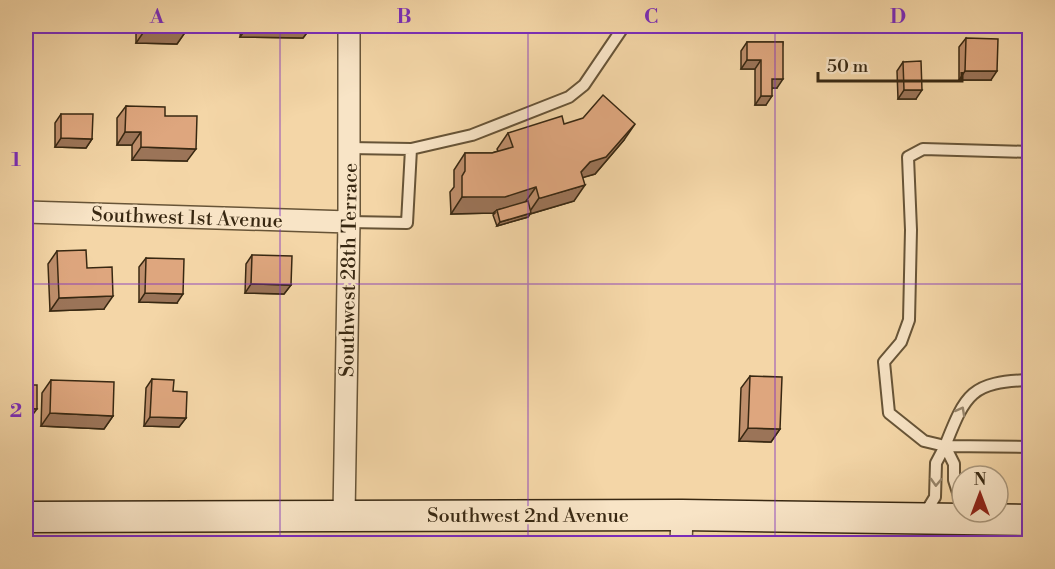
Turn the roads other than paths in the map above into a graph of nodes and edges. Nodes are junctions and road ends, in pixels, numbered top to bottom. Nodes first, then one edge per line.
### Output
1 (349, 26) edge
2 (624, 26) edge
3 (349, 148) junction
4 (411, 148) junction
5 (1029, 152) edge
6 (26, 212) edge
7 (349, 222) junction
8 (1029, 380) edge
9 (945, 446) junction
10 (1029, 447) edge
11 (954, 464) edge
12 (950, 514) edge
13 (344, 515) junction
14 (26, 517) edge
15 (923, 517) junction
16 (1010, 518) edge
17 (1029, 520) edge
18 (681, 529) edge

1 - 3 street, Southwest 28th Terrace
2 - 4 lane
3 - 4 lane
3 - 7 street, Southwest 28th Terrace
4 - 7 lane
5 - 9 lane
6 - 7 street, Southwest 1st Avenue
7 - 13 street, Southwest 28th Terrace
9 -> 8 lane
9 - 10 lane
9 - 11 lane
9 -> 15 lane
12 - 15 main road, Southwest 2nd Avenue
13 - 14 main road, Southwest 2nd Avenue
13 - 18 main road, Southwest 2nd Avenue
15 - 18 main road, Southwest 2nd Avenue
16 - 17 main road, Southwest 2nd Avenue

